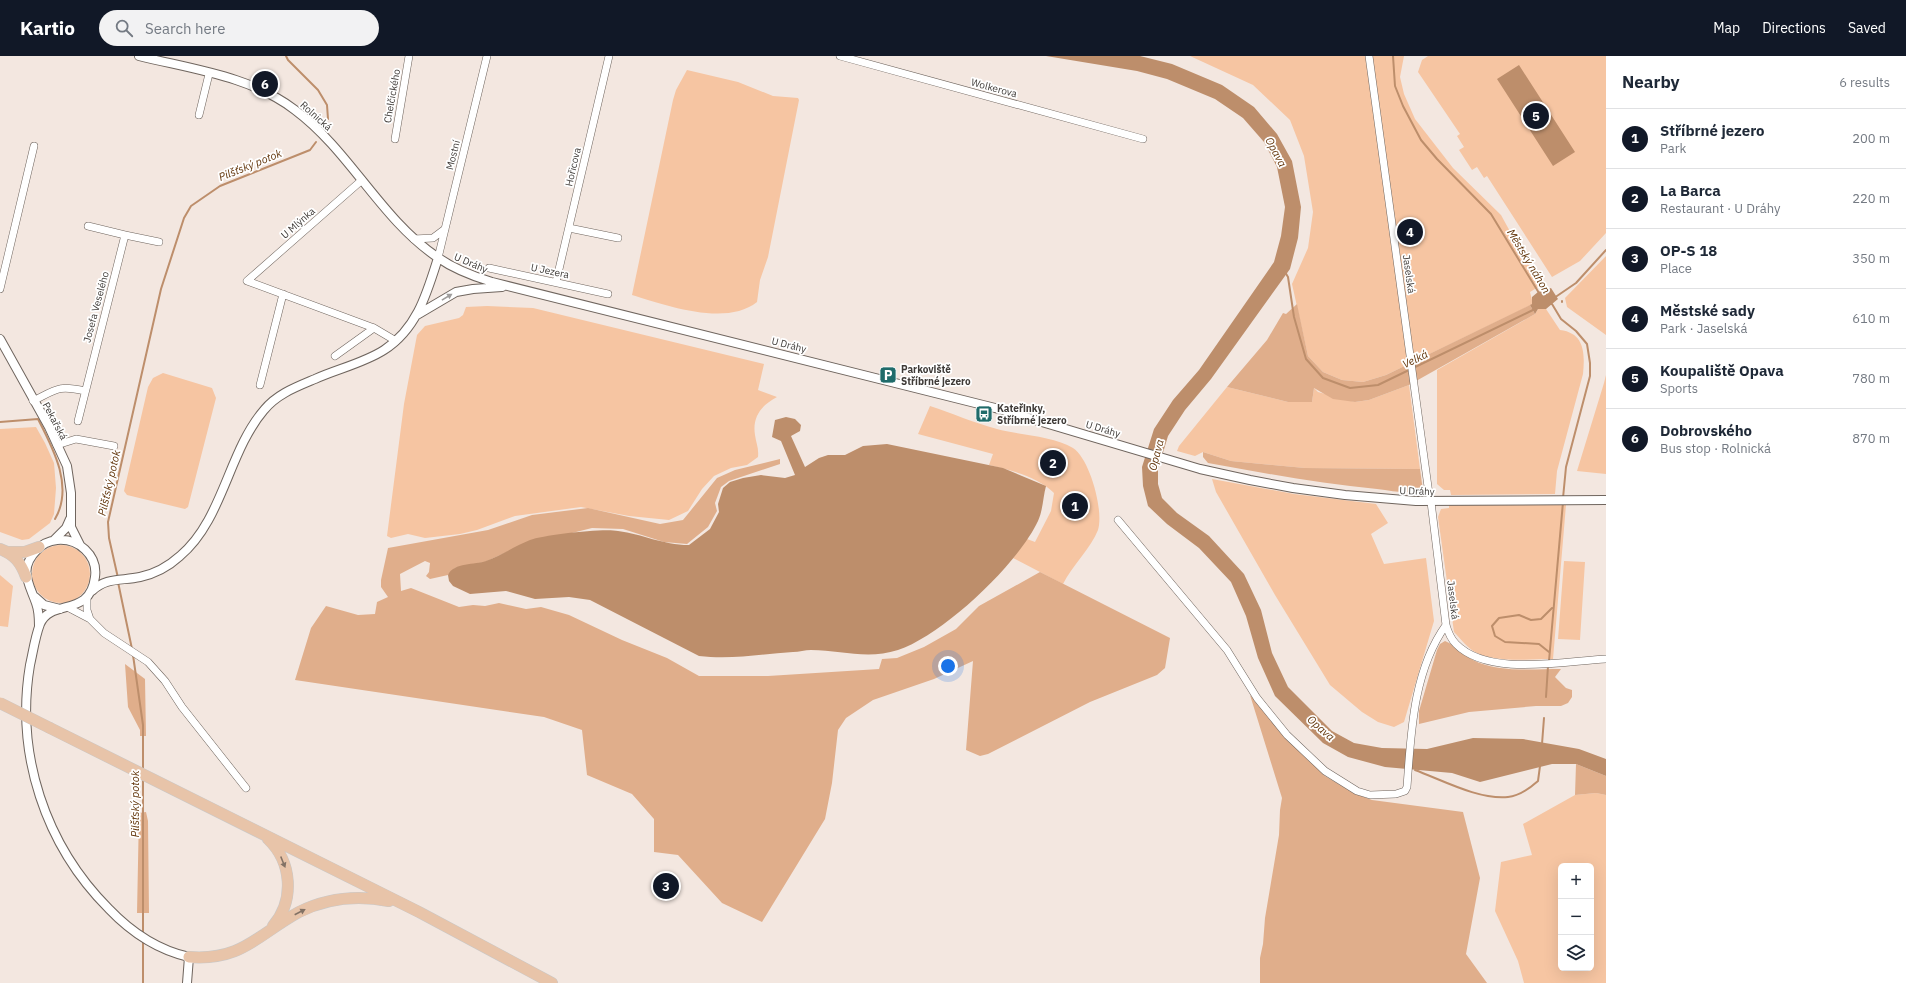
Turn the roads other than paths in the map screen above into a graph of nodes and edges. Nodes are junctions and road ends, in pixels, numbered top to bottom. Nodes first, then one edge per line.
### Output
1 (139, 56) edge
2 (410, 56) edge
3 (487, 56) edge
4 (608, 56) edge
5 (840, 56) edge
6 (1369, 56) edge
7 (209, 74) junction
8 (199, 115) dead end
9 (394, 139) dead end
10 (1143, 140) dead end
11 (34, 146) dead end
12 (362, 180) junction
13 (88, 226) dead end
14 (569, 228) junction
15 (445, 229) junction
16 (125, 235) junction
17 (618, 238) dead end
18 (414, 239) junction
19 (159, 242) dead end
20 (438, 258) junction
21 (488, 268) dead end
22 (556, 282) junction
23 (509, 287) junction
24 (0, 289) edge
25 (283, 294) junction
26 (608, 294) dead end
27 (417, 315) junction
28 (374, 328) junction
29 (0, 339) edge
30 (396, 341) junction
31 (336, 356) dead end
32 (260, 385) dead end
33 (85, 391) junction
34 (34, 401) junction
35 (78, 420) dead end
36 (57, 445) junction
37 (114, 446) dead end
38 (1430, 498) junction
39 (1606, 500) edge
40 (70, 518) junction
41 (1118, 520) dead end
42 (54, 540) junction
43 (80, 545) junction
44 (39, 547) junction
45 (4, 550) edge
46 (95, 566) junction
47 (26, 577) junction
48 (110, 580) junction
49 (32, 593) junction
50 (89, 595) junction
51 (65, 608) junction
52 (90, 619) junction
53 (1446, 625) junction
54 (39, 626) junction
55 (1606, 659) edge
56 (0, 703) edge
57 (246, 788) dead end
58 (260, 832) junction
59 (419, 912) junction
60 (266, 932) junction
61 (189, 957) junction
62 (187, 983) edge
63 (552, 983) edge

1 - 7 street, Rolnická
2 - 9 street, Chelčického
3 - 15 street, Mostní
4 - 14 street, Hořicova
5 - 10 street, Wolkerova
6 - 38 street, Jaselská
7 - 8 street
7 - 12 street, Rolnická
11 - 24 street
12 - 18 street, Rolnická
12 - 25 street, U Mlýnka
13 - 16 street
14 - 17 street
14 - 22 street, Hořicova
15 - 18 street
15 - 20 street, Mostní
16 - 19 street
16 - 33 street, Josefa Veselého
18 - 20 street, Rolnická
20 - 23 street, U Dráhy
20 - 27 street, U Dráhy
21 - 22 street, U Jezera
22 - 26 street, U Jezera
27 -> 23 street, U Dráhy
23 - 38 street, U Dráhy
25 - 28 street
25 - 32 street
27 - 30 street, U Dráhy
28 - 30 street
28 - 31 street
29 - 34 street, Pekařská
30 - 48 street, U Dráhy
33 - 34 street
33 - 35 street, Josefa Veselého
34 - 36 street, Pekařská
36 - 37 street
36 - 40 street, Pekařská
38 - 39 street, U Dráhy
38 - 53 street, Jaselská
40 - 42 street
40 - 43 street, Pekařská
41 - 53 street, Jaselská
42 - 43 street
42 - 44 street
43 - 46 street
44 - 45 main road
44 - 47 street
45 - 47 main road
46 - 48 street
46 - 50 street
47 - 49 street
48 - 50 street
49 - 51 street
49 - 54 street
50 - 51 street
50 - 52 street
51 - 52 street
51 - 54 street
52 - 57 street
53 - 55 street
54 - 61 street
56 - 58 main road, bridge
58 - 59 main road
58 -> 60 main road
60 -> 59 main road
59 - 63 main road
60 - 61 main road
61 - 62 street

